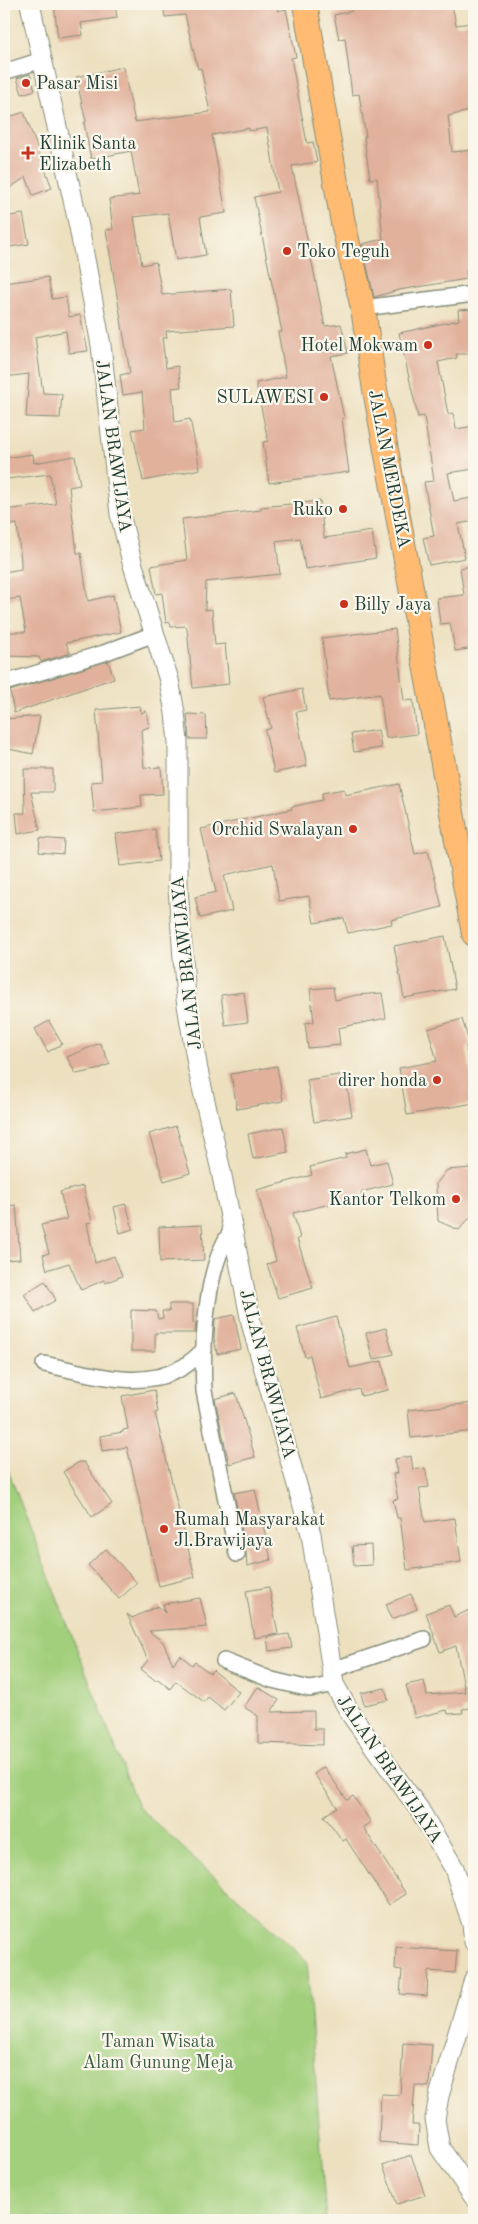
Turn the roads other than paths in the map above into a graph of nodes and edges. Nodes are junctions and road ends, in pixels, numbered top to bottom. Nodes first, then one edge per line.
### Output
1 (30, 4) edge
2 (305, 4) edge
3 (42, 60) junction
4 (4, 72) edge
5 (474, 294) edge
6 (363, 308) junction
7 (154, 634) junction
8 (4, 683) edge
9 (474, 934) edge
10 (233, 1229) junction
11 (204, 1350) junction
12 (44, 1364) dead end
13 (237, 1554) dead end
14 (424, 1639) dead end
15 (224, 1661) dead end
16 (333, 1677) junction
17 (474, 1942) edge
18 (474, 1979) edge
19 (474, 2197) edge

1 - 3 street, JALAN BRAWIJAYA
2 - 6 highway, JALAN MERDEKA
3 - 4 street
3 - 7 street, JALAN BRAWIJAYA
5 - 6 street
6 - 9 highway, JALAN MERDEKA
7 - 8 street
7 - 10 street, JALAN BRAWIJAYA
10 - 11 street
10 - 16 street, JALAN BRAWIJAYA
11 - 12 street
11 - 13 street
14 - 16 street
15 - 16 street
16 - 17 street, JALAN BRAWIJAYA
18 - 19 street

